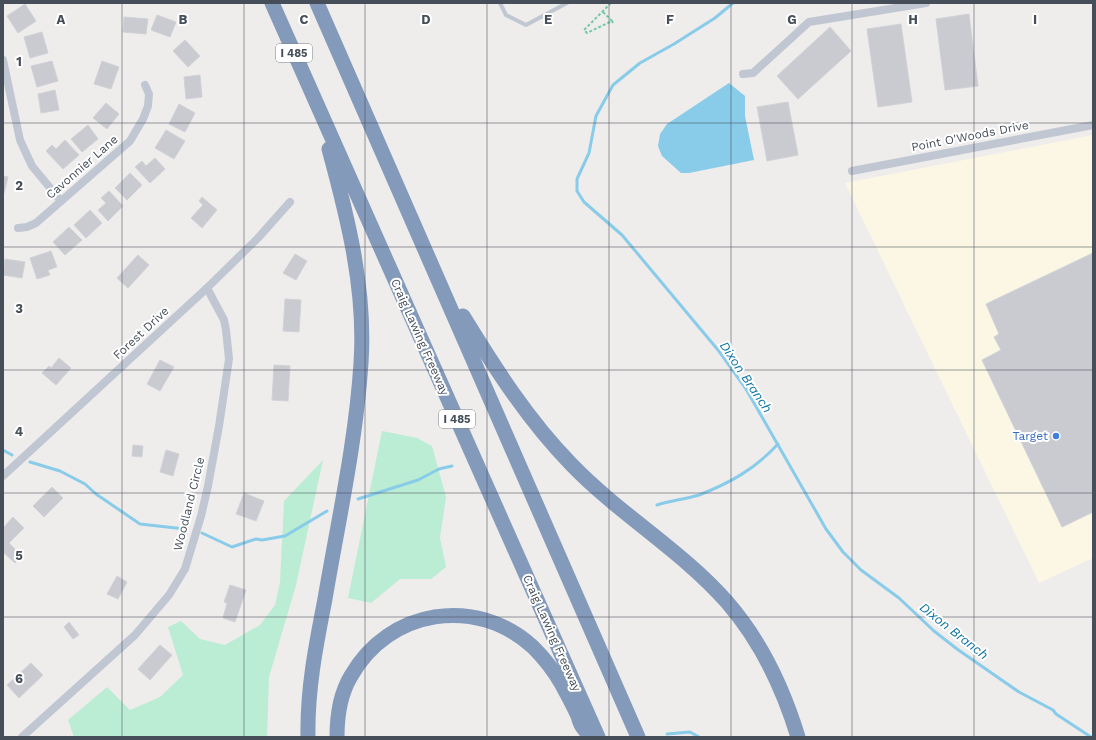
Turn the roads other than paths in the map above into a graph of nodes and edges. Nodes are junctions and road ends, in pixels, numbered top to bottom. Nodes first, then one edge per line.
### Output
1 (272, 3) edge
2 (317, 3) edge
3 (500, 3) edge
4 (567, 3) edge
5 (926, 3) edge
6 (914, 4) edge
7 (3, 60) edge
8 (743, 74) dead end
9 (145, 85) dead end
10 (316, 102) junction
11 (1093, 125) edge
12 (852, 171) dead end
13 (61, 200) junction
14 (290, 202) dead end
15 (18, 228) dead end
16 (434, 269) junction
17 (207, 288) junction
18 (3, 476) edge
19 (22, 737) edge
20 (308, 737) edge
21 (337, 737) edge
22 (593, 737) edge
23 (598, 737) edge
24 (638, 737) edge
25 (798, 737) edge

1 - 10 highway, Craig Lawing Freeway / I 485
2 - 16 highway
3 - 4 lane
5 - 6 street
6 - 8 street
7 - 13 street
9 - 13 street, Cavonnier Lane
10 - 20 highway
10 - 23 highway, Craig Lawing Freeway / I 485
11 - 12 street, Point O'Woods Drive
13 - 15 street, Cavonnier Lane
14 - 17 street, Forest Drive
16 - 24 highway
16 - 25 highway
17 - 18 street, Forest Drive
17 - 19 street, Woodland Circle
21 - 22 highway

